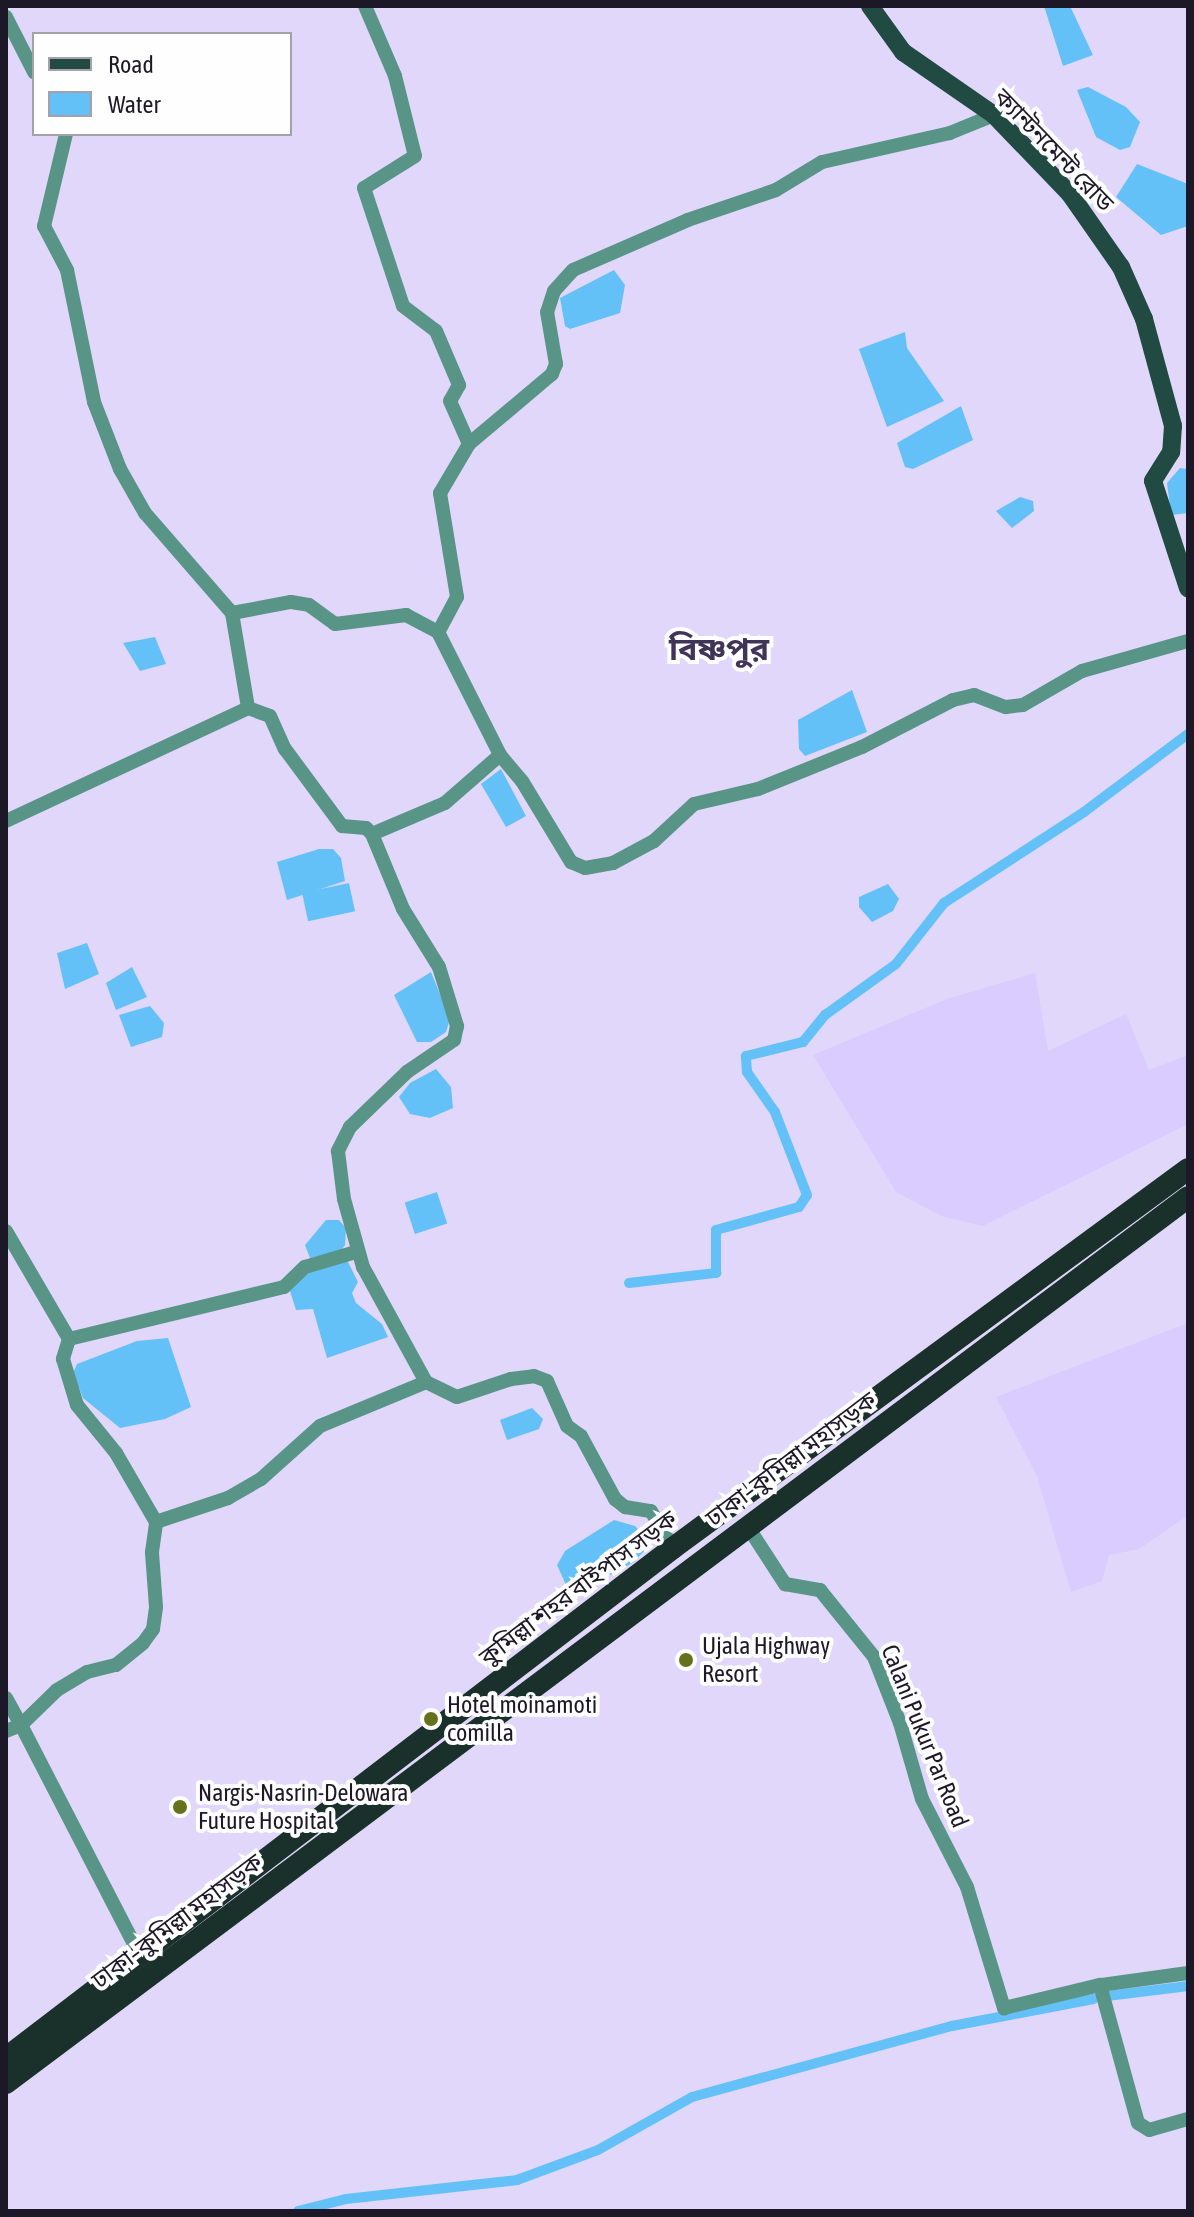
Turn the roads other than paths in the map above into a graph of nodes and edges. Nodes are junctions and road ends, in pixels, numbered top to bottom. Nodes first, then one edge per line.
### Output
1 (365, 6) edge
2 (870, 6) edge
3 (6, 17) edge
4 (32, 68) edge
5 (994, 115) junction
6 (66, 136) edge
7 (469, 444) junction
8 (1188, 588) edge
9 (232, 613) junction
10 (438, 632) junction
11 (1188, 641) edge
12 (248, 708) junction
13 (500, 755) junction
14 (6, 821) edge
15 (372, 834) junction
16 (1188, 1169) edge
17 (1188, 1197) edge
18 (6, 1231) edge
19 (356, 1252) junction
20 (69, 1339) junction
21 (426, 1382) junction
22 (156, 1522) junction
23 (746, 1524) junction
24 (673, 1548) junction
25 (6, 1698) edge
26 (21, 1725) junction
27 (6, 1731) edge
28 (139, 1954) junction
29 (1188, 1973) edge
30 (1100, 1985) junction
31 (6, 2058) edge
32 (6, 2083) edge
33 (1188, 2119) edge

1 - 7 street
2 - 5 main road, ক্যান্টনমেন্ট রোড
3 - 4 street
5 - 7 street
5 - 8 main road, ক্যান্টনমেন্ট রোড
6 - 9 street
7 - 10 street
9 - 10 street
9 - 12 street
10 - 13 street
11 - 13 street
12 - 14 street
12 - 15 street
13 - 15 street
15 - 19 street
16 - 24 highway, কুমিল্লা শহর বাইপাস সড়ক
17 - 23 highway, ঢাকা–কুমিল্লা মহাসড়ক
18 - 20 street
19 - 20 street
19 - 21 street
20 - 22 street
21 - 22 street
21 - 24 street
22 - 26 street
23 - 30 street, Calani Pukur Par Road
23 - 32 highway, ঢাকা–কুমিল্লা মহাসড়ক
24 - 28 highway, কুমিল্লা শহর বাইপাস সড়ক
25 - 26 street
26 - 27 street
26 - 28 street
28 - 31 highway, কুমিল্লা শহর বাইপাস সড়ক
29 - 30 street
30 - 33 street

